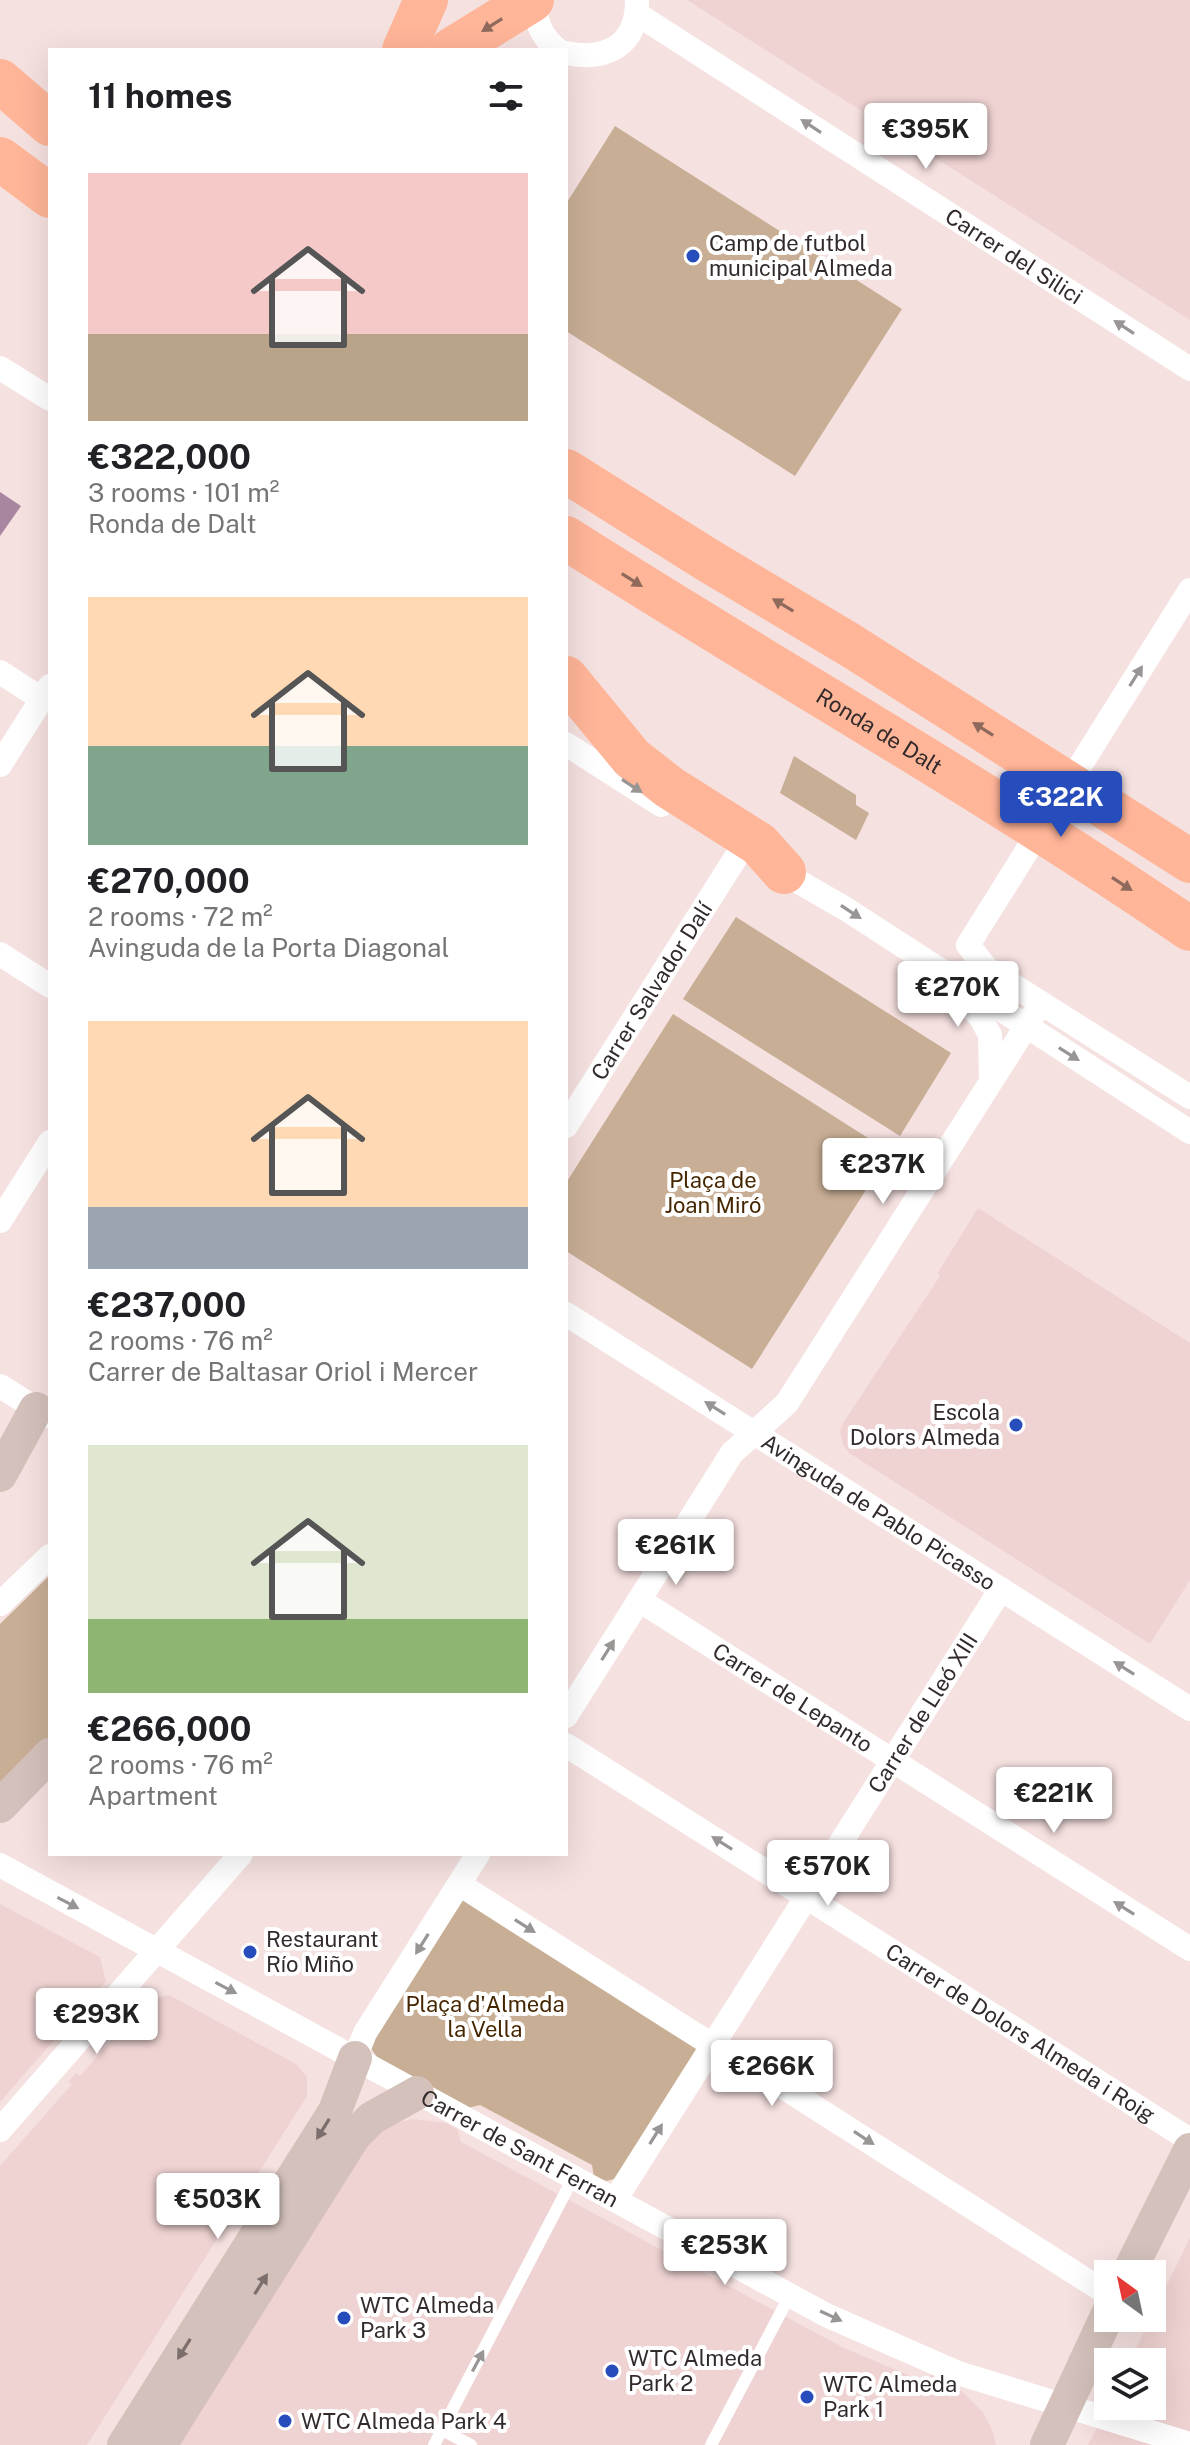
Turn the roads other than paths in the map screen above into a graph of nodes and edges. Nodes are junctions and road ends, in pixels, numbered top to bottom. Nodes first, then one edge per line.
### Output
1 (426, 0) edge
2 (534, 0) edge
3 (637, 7) edge
4 (405, 48) edge
5 (454, 48) edge
6 (556, 48) edge
7 (0, 52) edge
8 (568, 53) edge
9 (27, 84) edge
10 (48, 121) edge
11 (0, 159) edge
12 (48, 195) edge
13 (0, 368) edge
14 (1190, 369) edge
15 (48, 398) edge
16 (568, 472) edge
17 (568, 539) edge
18 (1190, 590) edge
19 (0, 672) edge
20 (568, 680) edge
21 (46, 692) edge
22 (568, 745) edge
23 (0, 765) edge
24 (738, 854) junction
25 (1190, 861) edge
26 (784, 872) junction
27 (1179, 921) edge
28 (968, 945) junction
29 (905, 948) junction
30 (0, 954) edge
31 (937, 969) junction
32 (48, 985) edge
33 (1041, 1003) junction
34 (1025, 1027) junction
35 (991, 1081) junction
36 (1190, 1097) edge
37 (568, 1123) edge
38 (1190, 1132) edge
39 (48, 1145) edge
40 (0, 1221) edge
41 (568, 1315) edge
42 (0, 1386) edge
43 (46, 1413) edge
44 (754, 1433) junction
45 (0, 1475) edge
46 (48, 1558) edge
47 (1001, 1589) junction
48 (639, 1600) junction
49 (0, 1604) edge
50 (1190, 1709) edge
51 (568, 1713) edge
52 (568, 1746) edge
53 (48, 1757) edge
54 (893, 1761) junction
55 (0, 1806) edge
56 (239, 1856) edge
57 (477, 1856) edge
58 (0, 1865) edge
59 (459, 1884) junction
60 (807, 1897) junction
61 (1190, 1949) edge
62 (157, 1951) junction
63 (714, 2044) junction
64 (355, 2058) junction
65 (417, 2093) junction
66 (0, 2130) edge
67 (1190, 2140) edge
68 (1190, 2150) edge
69 (573, 2178) junction
70 (615, 2200) junction
71 (1135, 2260) edge
72 (1094, 2285) edge
73 (790, 2295) junction
74 (1100, 2332) edge
75 (1065, 2406) junction
76 (442, 2430) junction
77 (1190, 2444) edge
78 (124, 2445) edge
79 (160, 2445) edge
80 (434, 2445) edge
81 (471, 2445) edge
82 (711, 2445) edge
83 (1047, 2445) edge

1 - 4 highway
2 -> 5 highway
2 - 6 street
3 - 8 street
14 -> 3 street, Carrer del Silici
7 - 9 highway
9 - 10 highway
11 - 12 highway
13 - 15 street
25 -> 16 highway
17 -> 27 highway, Ronda de Dalt
28 -> 18 street
19 - 21 street
20 - 26 highway
21 - 23 street
22 -> 24 street
24 - 26 street
24 - 37 street, Carrer Salvador Dalí
26 -> 29 street
28 - 29 street
28 - 33 street
29 - 31 street
30 - 32 street
31 - 34 street
31 - 35 street
33 - 34 street
33 - 36 street
34 - 35 street
34 -> 38 street
35 - 44 street
39 - 40 street
44 -> 41 street, Avinguda de Pablo Picasso
42 - 43 street
43 - 45 street
44 - 47 street, Avinguda de Pablo Picasso
44 - 48 street
46 - 49 street
50 -> 47 street, Avinguda de Pablo Picasso
47 - 54 street, Carrer de Lleó XIII
51 -> 48 street
48 - 54 street, Carrer de Lepanto
60 -> 52 street, Carrer de Dolors Almeda i Roig
53 - 55 street
54 - 60 street, Carrer de Lleó XIII
61 -> 54 street, Carrer de Lepanto
56 - 62 street
57 - 59 street
58 -> 62 street, Carrer de Sant Ferran
59 -> 63 street
59 -> 64 street
60 - 63 street, Carrer de Lleó XIII
60 - 67 street, Carrer de Dolors Almeda i Roig
62 -> 64 street, Carrer de Sant Ferran
62 - 66 street
70 -> 63 street, Carrer de Lleó XIII
63 -> 72 street
64 - 65 street, Carrer de Sant Ferran
64 -> 78 street
65 - 69 street, Carrer de Sant Ferran
79 -> 65 street
68 - 71 street
69 - 70 street, Carrer de Sant Ferran
76 -> 69 lane
70 - 73 street, Carrer de Sant Ferran
73 -> 75 street, Carrer de Sant Ferran
73 - 82 lane
74 - 75 street
75 - 77 street, Carrer de Sant Ferran
75 - 83 street
76 - 80 lane
76 - 81 lane

